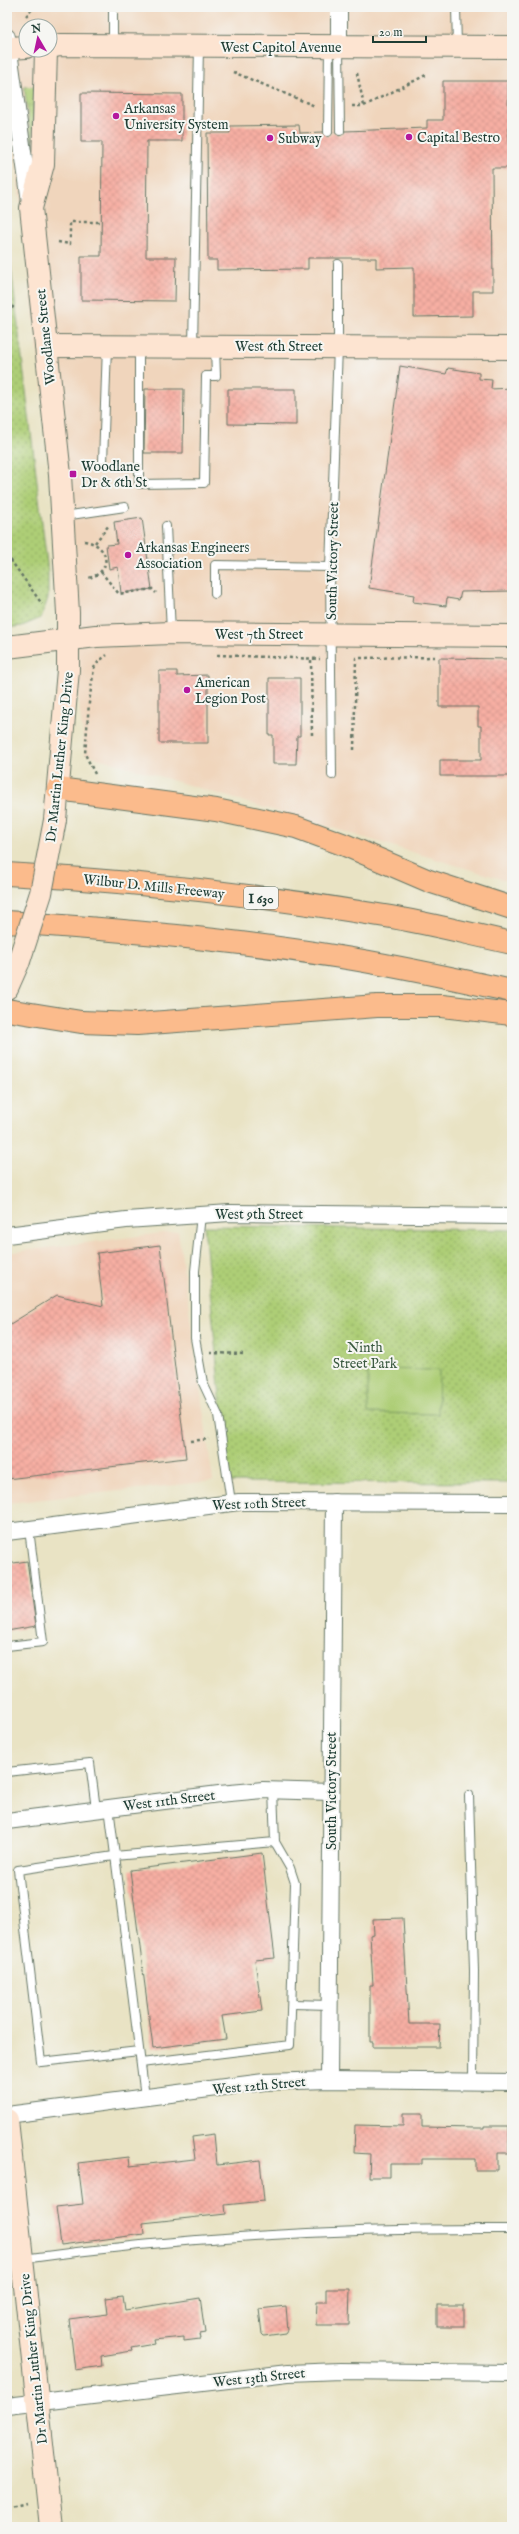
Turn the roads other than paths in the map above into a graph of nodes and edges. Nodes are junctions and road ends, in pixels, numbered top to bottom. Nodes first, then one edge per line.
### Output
1 (113, 7) edge
2 (339, 7) edge
3 (456, 7) edge
4 (14, 44) edge
5 (58, 45) edge
6 (113, 46) junction
7 (199, 46) junction
8 (334, 46) junction
9 (457, 47) junction
10 (512, 47) edge
11 (46, 58) edge
12 (340, 131) dead end
13 (328, 132) dead end
14 (31, 208) junction
15 (338, 264) dead end
16 (107, 345) junction
17 (139, 345) junction
18 (46, 346) junction
19 (193, 346) junction
20 (214, 346) junction
21 (338, 347) junction
22 (512, 348) edge
23 (103, 462) dead end
24 (125, 507) dead end
25 (64, 516) junction
26 (166, 526) dead end
27 (330, 567) junction
28 (215, 594) dead end
29 (171, 623) junction
30 (332, 634) junction
31 (512, 636) edge
32 (68, 638) junction
33 (7, 647) edge
34 (332, 775) dead end
35 (58, 789) junction
36 (7, 874) edge
37 (512, 908) edge
38 (7, 922) edge
39 (512, 943) edge
40 (7, 988) edge
41 (512, 991) edge
42 (7, 1010) edge
43 (512, 1014) edge
44 (201, 1214) junction
45 (512, 1216) edge
46 (7, 1235) edge
47 (231, 1502) junction
48 (334, 1502) junction
49 (512, 1503) edge
50 (29, 1529) junction
51 (7, 1532) edge
52 (7, 1646) edge
53 (7, 1772) edge
54 (273, 1790) junction
55 (331, 1792) junction
56 (469, 1795) dead end
57 (102, 1808) junction
58 (7, 1821) edge
59 (275, 1842) junction
60 (114, 1856) junction
61 (293, 2004) junction
62 (329, 2005) junction
63 (139, 2051) junction
64 (141, 2063) junction
65 (329, 2080) junction
66 (473, 2081) junction
67 (512, 2082) edge
68 (145, 2097) junction
69 (7, 2115) edge
70 (7, 2120) edge
71 (512, 2229) edge
72 (23, 2259) junction
73 (512, 2373) edge
74 (36, 2402) junction
75 (7, 2406) edge
76 (50, 2527) edge

1 - 6 lane
2 - 8 street
3 - 9 lane
4 - 14 street, Woodlane Street
5 - 6 street, West Capitol Avenue
6 - 7 street, West Capitol Avenue
7 - 8 street, West Capitol Avenue
7 - 19 lane
8 - 9 street, West Capitol Avenue
8 - 12 lane
8 - 13 lane
9 - 10 street, West Capitol Avenue
11 - 14 street
14 - 18 street, Woodlane Street
15 - 21 lane, South Victory Street
16 - 17 street, West 6th Street
16 - 18 street, West 6th Street
16 - 23 lane
17 - 19 street, West 6th Street
17 - 20 lane
18 - 25 street, Woodlane Street
19 - 20 street, West 6th Street
20 - 21 street, West 6th Street
21 - 22 street, West 6th Street
21 - 27 lane, South Victory Street
24 - 25 lane
25 - 32 street, Woodlane Street
26 - 29 lane
27 - 28 lane
27 - 30 lane, South Victory Street
29 - 30 street, West 7th Street
29 - 32 street, West 7th Street
30 - 31 street, West 7th Street
30 - 34 lane, South Victory Street
32 - 33 street, West 7th Street
32 - 35 street, Dr Martin Luther King Drive
35 - 37 highway
35 - 40 street, Dr Martin Luther King Drive, bridge
36 - 39 highway, Wilbur D. Mills Freeway / I 630
38 - 41 highway
42 - 43 highway
44 - 45 street, West 9th Street
44 - 46 street, West 9th Street
44 - 47 lane
47 - 48 street, West 10th Street
47 - 50 street, West 10th Street
48 - 49 street, West 10th Street
48 - 55 street, South Victory Street
50 - 51 street, West 10th Street
50 - 52 lane
53 - 57 lane
54 - 55 street, West 11th Street
54 - 57 street, West 11th Street
54 - 59 lane
55 - 62 street, South Victory Street
56 - 66 lane
57 - 58 street, West 11th Street
57 - 60 lane
59 - 60 lane
59 - 61 lane
60 - 63 lane
60 - 63 lane
61 - 62 lane
61 - 64 lane
62 - 65 street, South Victory Street
63 - 64 lane
64 - 68 lane
65 - 66 street, West 12th Street
65 - 68 street, West 12th Street
66 - 67 street, West 12th Street
68 - 69 street, West 12th Street
70 - 72 street, Dr Martin Luther King Drive
71 - 72 lane
72 - 74 street, Dr Martin Luther King Drive
73 - 74 street, West 13th Street
74 - 75 street, West 13th Street
74 - 76 street, Dr Martin Luther King Drive

